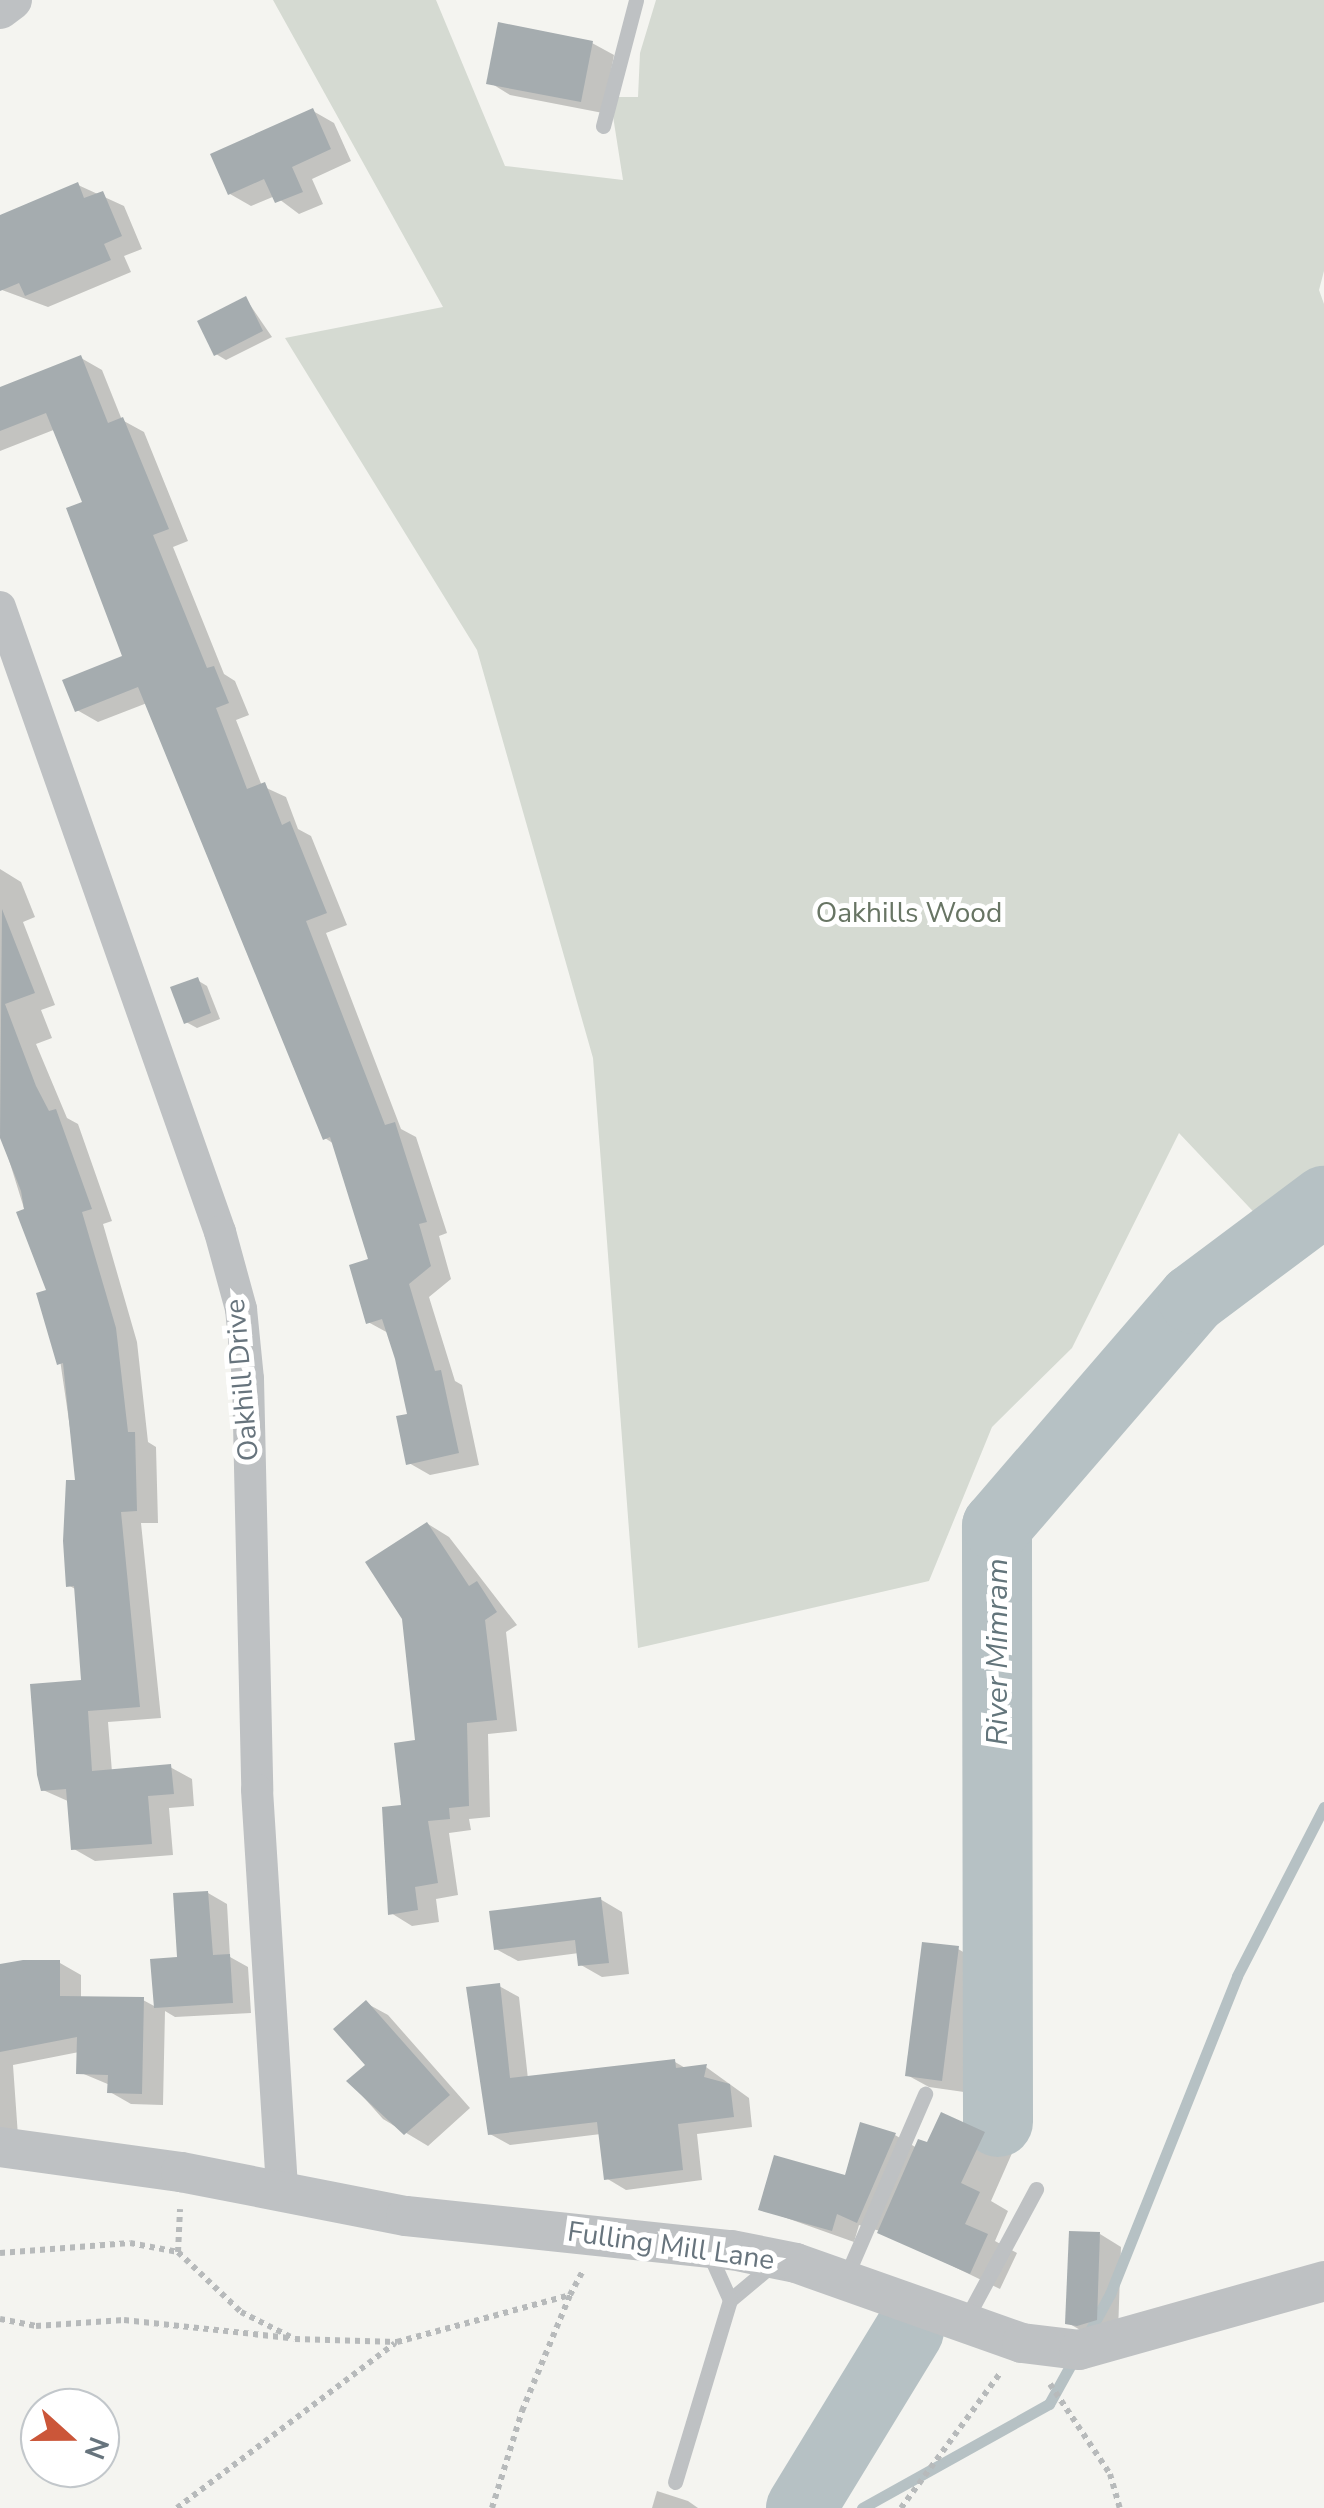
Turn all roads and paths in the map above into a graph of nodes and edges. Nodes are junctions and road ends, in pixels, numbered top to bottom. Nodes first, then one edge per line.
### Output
1 (12, 0) edge
2 (636, 0) edge
3 (0, 9) edge
4 (604, 126) dead end
5 (0, 607) edge
6 (926, 2094) dead end
7 (0, 2148) edge
8 (1036, 2189) dead end
9 (282, 2192) junction
10 (602, 2235) junction
11 (706, 2247) junction
12 (0, 2253) edge
13 (778, 2259) junction
14 (846, 2279) junction
15 (1324, 2281) edge
16 (570, 2296) junction
17 (730, 2300) junction
18 (0, 2318) edge
19 (965, 2321) junction
20 (295, 2339) junction
21 (397, 2342) junction
22 (1022, 2343) junction
23 (674, 2482) dead end
24 (177, 2508) edge
25 (492, 2508) edge
26 (901, 2508) edge
27 (1120, 2508) edge

1 - 3 street
2 - 4 lane
5 - 9 street, Oakhill Drive
6 - 14 lane
7 - 9 street, Fulling Mill Lane
8 - 19 lane
9 - 10 street, Fulling Mill Lane
10 - 11 street, Fulling Mill Lane
10 - 16 path
11 - 13 street, Fulling Mill Lane
11 - 17 lane
12 - 20 path
13 - 14 street, Fulling Mill Lane
13 - 17 lane
14 - 19 street, Fulling Mill Lane
15 - 22 street, Fulling Mill Lane
16 - 21 path
16 - 25 path
17 - 23 lane
18 - 20 path
19 - 22 street, Fulling Mill Lane
20 - 21 path
21 - 24 path
22 - 26 path
22 - 27 path

